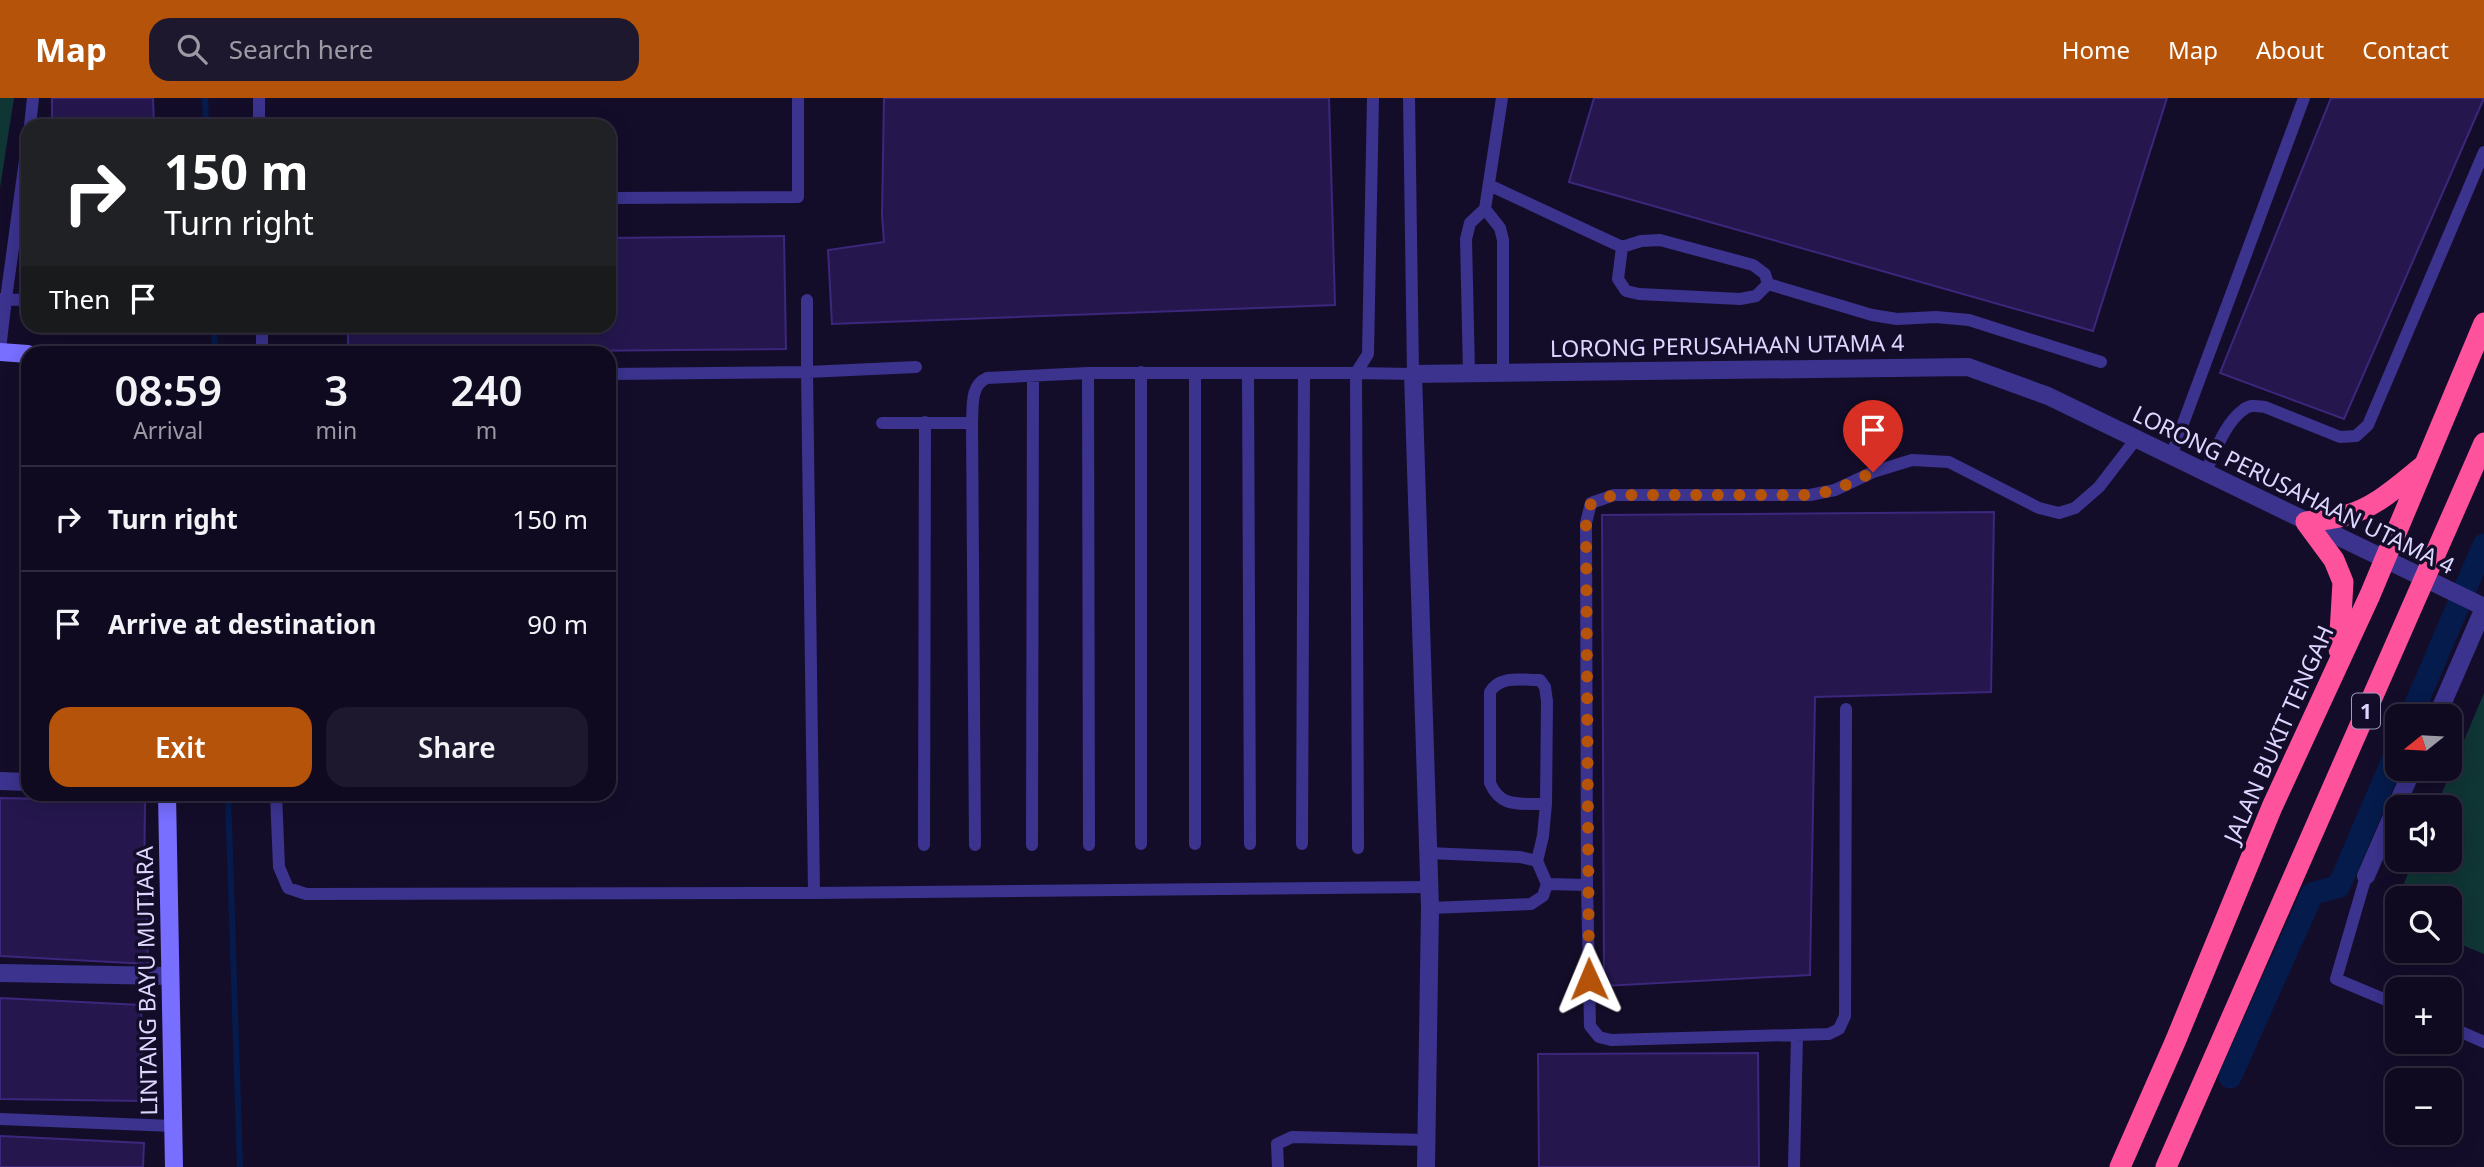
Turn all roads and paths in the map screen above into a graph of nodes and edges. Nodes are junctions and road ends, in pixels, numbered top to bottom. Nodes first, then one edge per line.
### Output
1 (33, 98) edge
2 (259, 98) edge
3 (798, 98) edge
4 (1373, 98) edge
5 (1409, 98) edge
6 (1502, 98) edge
7 (2304, 98) edge
8 (31, 119) edge
9 (259, 119) edge
10 (2484, 152) edge
11 (21, 183) edge
12 (1489, 185) junction
13 (616, 198) edge
14 (1485, 209) junction
15 (1622, 247) junction
16 (1768, 284) junction
17 (3, 299) edge
18 (21, 300) edge
19 (807, 300) dead end
20 (2484, 323) edge
21 (0, 351) edge
22 (21, 353) edge
23 (2101, 362) dead end
24 (916, 367) dead end
25 (807, 372) junction
26 (1140, 372) junction
27 (1088, 373) junction
28 (1195, 373) junction
29 (1248, 373) junction
30 (1304, 373) junction
31 (1356, 373) junction
32 (1469, 373) junction
33 (1503, 373) junction
34 (616, 374) edge
35 (1413, 374) junction
36 (1033, 376) junction
37 (925, 422) junction
38 (883, 423) dead end
39 (972, 423) junction
40 (2136, 439) junction
41 (2484, 443) edge
42 (2171, 456) junction
43 (2425, 464) junction
44 (2205, 472) junction
45 (2306, 522) junction
46 (2385, 560) junction
47 (2425, 579) junction
48 (2478, 605) edge
49 (2337, 666) junction
50 (2441, 704) edge
51 (1846, 709) dead end
52 (0, 781) edge
53 (2407, 781) edge
54 (21, 782) edge
55 (167, 801) edge
56 (276, 801) edge
57 (1545, 804) junction
58 (1141, 844) dead end
59 (1195, 844) dead end
60 (1250, 844) dead end
61 (1302, 844) dead end
62 (924, 845) dead end
63 (975, 845) dead end
64 (1032, 845) dead end
65 (1089, 845) dead end
66 (1358, 848) dead end
67 (1537, 861) junction
68 (1429, 870) junction
69 (2366, 876) joint
70 (1547, 884) junction
71 (1587, 885) junction
72 (814, 893) junction
73 (1430, 908) junction
74 (0, 973) edge
75 (170, 976) junction
76 (2385, 1000) edge
77 (2462, 1032) edge
78 (1797, 1035) junction
79 (2484, 1042) edge
80 (0, 1119) edge
81 (173, 1126) junction
82 (1427, 1139) junction
83 (2173, 1163) edge
84 (174, 1167) edge
85 (1278, 1167) edge
86 (1426, 1167) edge
87 (1794, 1167) edge
88 (2120, 1167) edge

1 - 8 lane
2 - 9 lane
3 - 13 lane
4 - 31 lane
5 - 35 lane
6 - 12 lane
7 - 42 lane
10 - 44 lane
11 - 17 lane
12 - 14 lane
12 - 15 lane
14 - 32 lane
14 - 33 lane
15 - 16 lane
15 - 16 lane
16 - 23 lane
17 - 18 lane
17 - 21 lane
19 - 25 lane
20 - 43 highway, JALAN BUKIT TENGAH / 1
21 - 22 street
24 - 25 lane
25 - 34 lane
25 - 72 lane
26 - 27 lane
26 - 28 lane
26 - 58 lane
27 - 36 lane
27 - 65 lane
28 - 29 lane
28 - 59 lane
29 - 30 lane
29 - 60 lane
30 - 31 lane
30 - 61 lane
31 - 35 lane
31 - 66 lane
32 - 33 street, LORONG PERUSAHAAN UTAMA 4
32 - 35 street, LORONG PERUSAHAAN UTAMA 4
33 - 40 street, LORONG PERUSAHAAN UTAMA 4
35 - 68 street
36 - 39 lane
36 - 64 lane
37 - 38 lane
37 - 39 lane
37 - 62 lane
39 - 63 lane
40 - 42 street, LORONG PERUSAHAAN UTAMA 4
40 - 71 lane
41 - 47 highway, 1
42 - 44 street, LORONG PERUSAHAAN UTAMA 4
43 - 45 highway
43 - 46 highway, JALAN BUKIT TENGAH / 1
44 - 45 street, LORONG PERUSAHAAN UTAMA 4
45 - 46 street, LORONG PERUSAHAAN UTAMA 4
45 - 49 highway
46 - 47 street, LORONG PERUSAHAAN UTAMA 4
46 - 49 highway, JALAN BUKIT TENGAH / 1
47 - 48 street, LORONG PERUSAHAAN UTAMA 4
47 - 83 highway, 1
48 - 50 street
49 - 88 highway, JALAN BUKIT TENGAH / 1
51 - 78 lane
52 - 54 street
53 - 69 street
55 - 75 street, LINTANG BAYU MUTIARA
56 - 72 lane
57 - 57 lane
57 - 67 lane
67 - 68 lane
67 - 70 lane
68 - 72 lane
68 - 73 street
69 - 76 lane
70 - 71 lane
70 - 73 lane
71 - 78 lane
73 - 82 street
74 - 75 street
75 - 81 street, LINTANG BAYU MUTIARA
77 - 79 lane
78 - 87 lane
80 - 81 lane
81 - 84 street, LINTANG BAYU MUTIARA
82 - 85 lane
82 - 86 street

